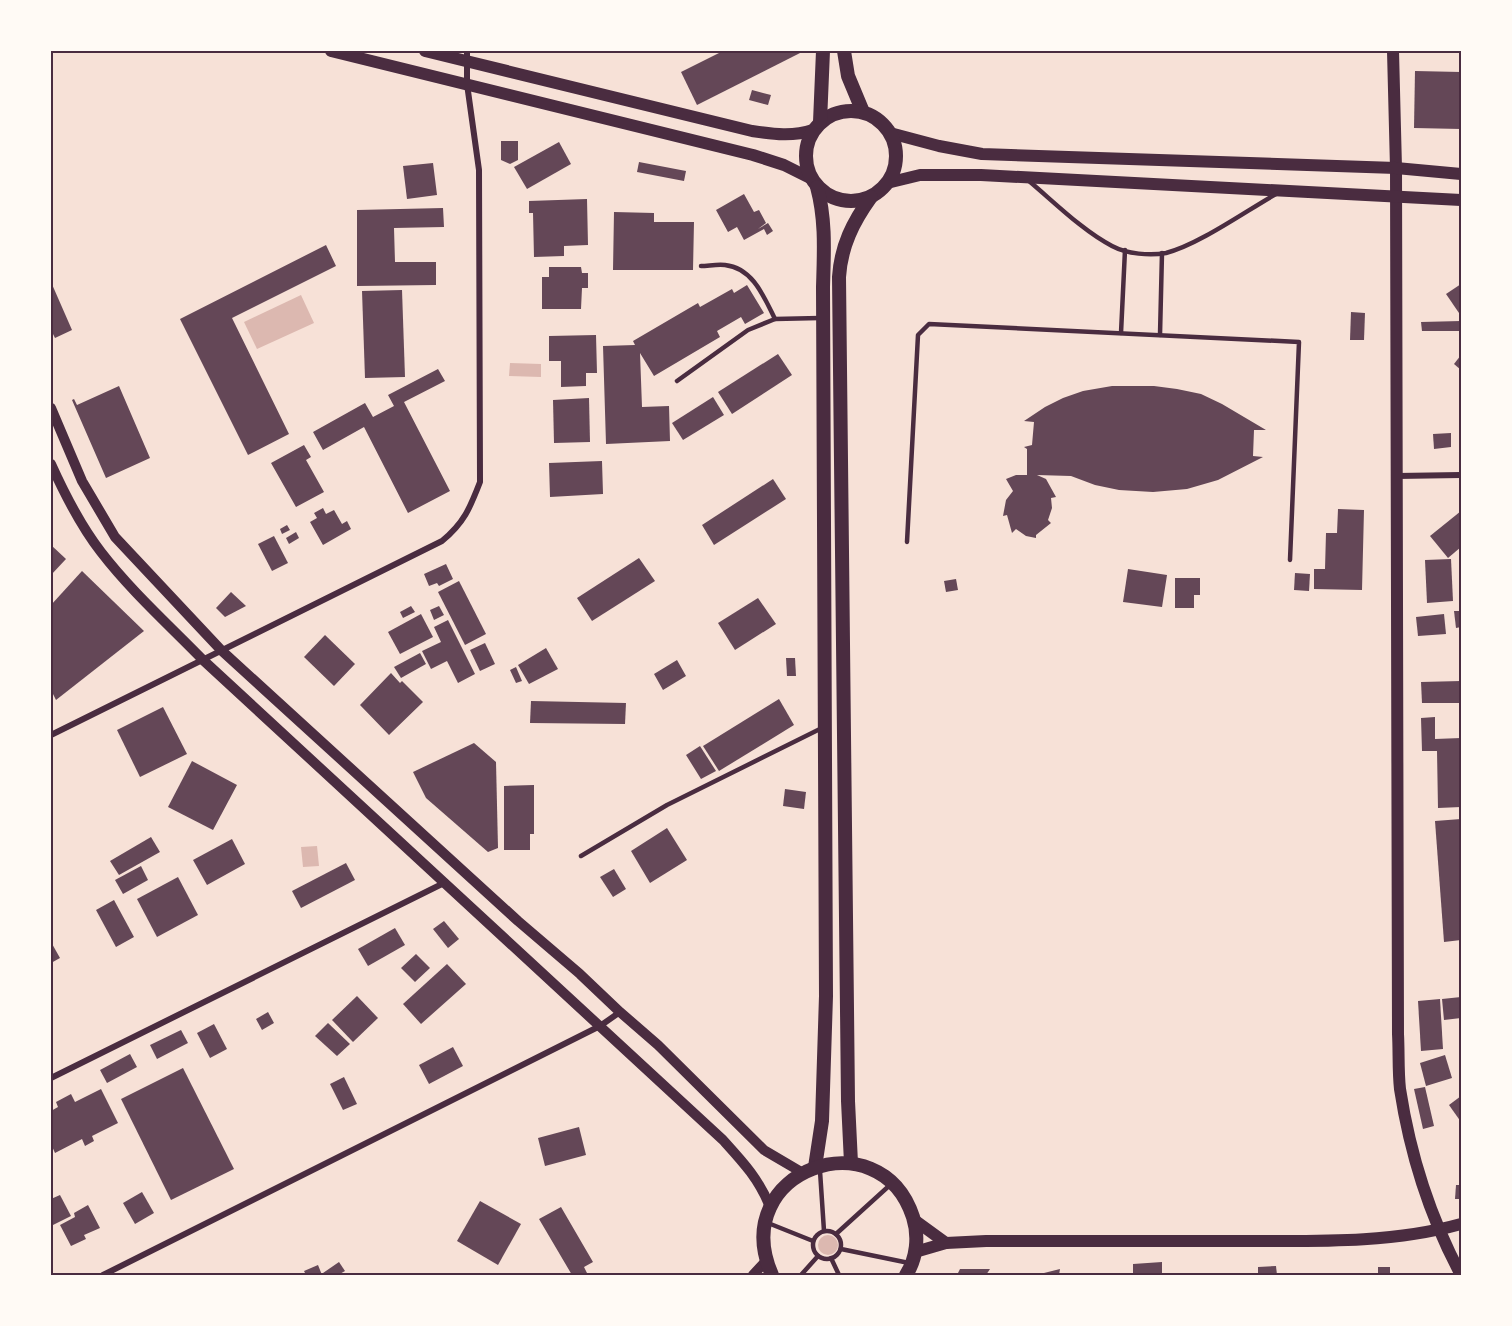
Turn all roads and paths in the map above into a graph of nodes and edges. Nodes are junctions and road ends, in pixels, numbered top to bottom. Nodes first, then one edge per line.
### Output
1 (331, 51) edge
2 (425, 51) edge
3 (823, 51) edge
4 (844, 51) edge
5 (1393, 51) edge
6 (467, 56) edge
7 (541, 80) junction
8 (467, 84) junction
9 (599, 94) junction
10 (537, 103) junction
11 (863, 112) junction
12 (596, 116) junction
13 (816, 126) junction
14 (890, 133) junction
15 (1396, 168) junction
16 (1461, 174) edge
17 (1025, 177) junction
18 (814, 182) junction
19 (887, 183) junction
20 (1280, 191) junction
21 (871, 197) junction
22 (1395, 198) junction
23 (1461, 200) edge
24 (1125, 250) junction
25 (1162, 253) junction
26 (700, 266) dead end
27 (823, 318) junction
28 (775, 319) junction
29 (1121, 333) junction
30 (1160, 335) junction
31 (677, 381) dead end
32 (51, 408) edge
33 (51, 464) edge
34 (1461, 475) edge
35 (1397, 476) junction
36 (907, 543) dead end
37 (1290, 560) dead end
38 (221, 650) junction
39 (203, 660) junction
40 (825, 727) junction
41 (51, 735) edge
42 (581, 856) dead end
43 (446, 882) junction
44 (620, 1012) junction
45 (600, 1026) junction
46 (51, 1078) edge
47 (851, 1163) junction
48 (812, 1168) junction
49 (891, 1183) junction
50 (770, 1207) junction
51 (914, 1219) junction
52 (765, 1221) junction
53 (1461, 1224) edge
54 (1439, 1230) junction
55 (824, 1231) junction
56 (836, 1234) junction
57 (813, 1241) junction
58 (946, 1243) junction
59 (841, 1249) junction
60 (818, 1256) junction
61 (831, 1258) junction
62 (766, 1261) junction
63 (911, 1264) edge
64 (103, 1275) edge
65 (753, 1275) edge
66 (772, 1275) edge
67 (801, 1275) edge
68 (839, 1275) edge
69 (1461, 1275) edge

1 - 8 main road
2 - 6 main road
3 - 13 main road
4 - 11 main road
5 - 15 main road
6 - 7 main road
6 - 8 street
7 - 9 main road
7 - 10 main road
8 - 10 main road
8 - 38 street
9 - 12 main road
9 - 13 main road
10 - 12 main road
11 - 13 main road
11 - 14 main road
12 - 18 main road
13 - 18 main road
14 - 15 main road
14 - 19 main road
15 - 16 main road
15 - 22 main road
17 - 19 main road
17 - 20 main road
17 - 24 lane
18 - 21 main road
18 - 27 main road
19 - 21 main road
20 - 22 main road
20 - 25 lane
21 - 47 main road
22 - 23 main road
22 - 35 main road
24 - 25 lane
24 - 29 lane
25 - 30 lane
26 - 28 lane
27 - 28 lane
27 - 40 main road
28 - 31 lane
29 - 30 lane
29 - 36 lane
30 - 37 lane
32 - 38 street
33 - 39 street
34 - 35 street
35 - 54 main road
38 - 39 street
38 - 44 street
39 - 41 street
39 - 43 street
40 - 42 lane
40 - 48 main road
43 - 45 street
43 - 46 street
44 - 45 street
44 - 48 street
45 - 50 street
45 - 64 street
47 - 48 main road
47 - 49 main road
48 - 50 main road
48 - 55 lane
49 - 51 main road
49 - 56 lane
50 - 52 main road
51 - 58 main road
51 - 63 main road
52 - 57 lane
52 - 62 main road
53 - 54 main road
54 - 58 main road
54 - 69 main road
55 - 56 lane
55 - 57 lane
56 - 59 lane
57 - 60 lane
58 - 63 main road
59 - 61 lane
59 - 63 lane
60 - 61 lane
60 - 67 lane
61 - 68 lane
62 - 65 street
62 - 66 main road

